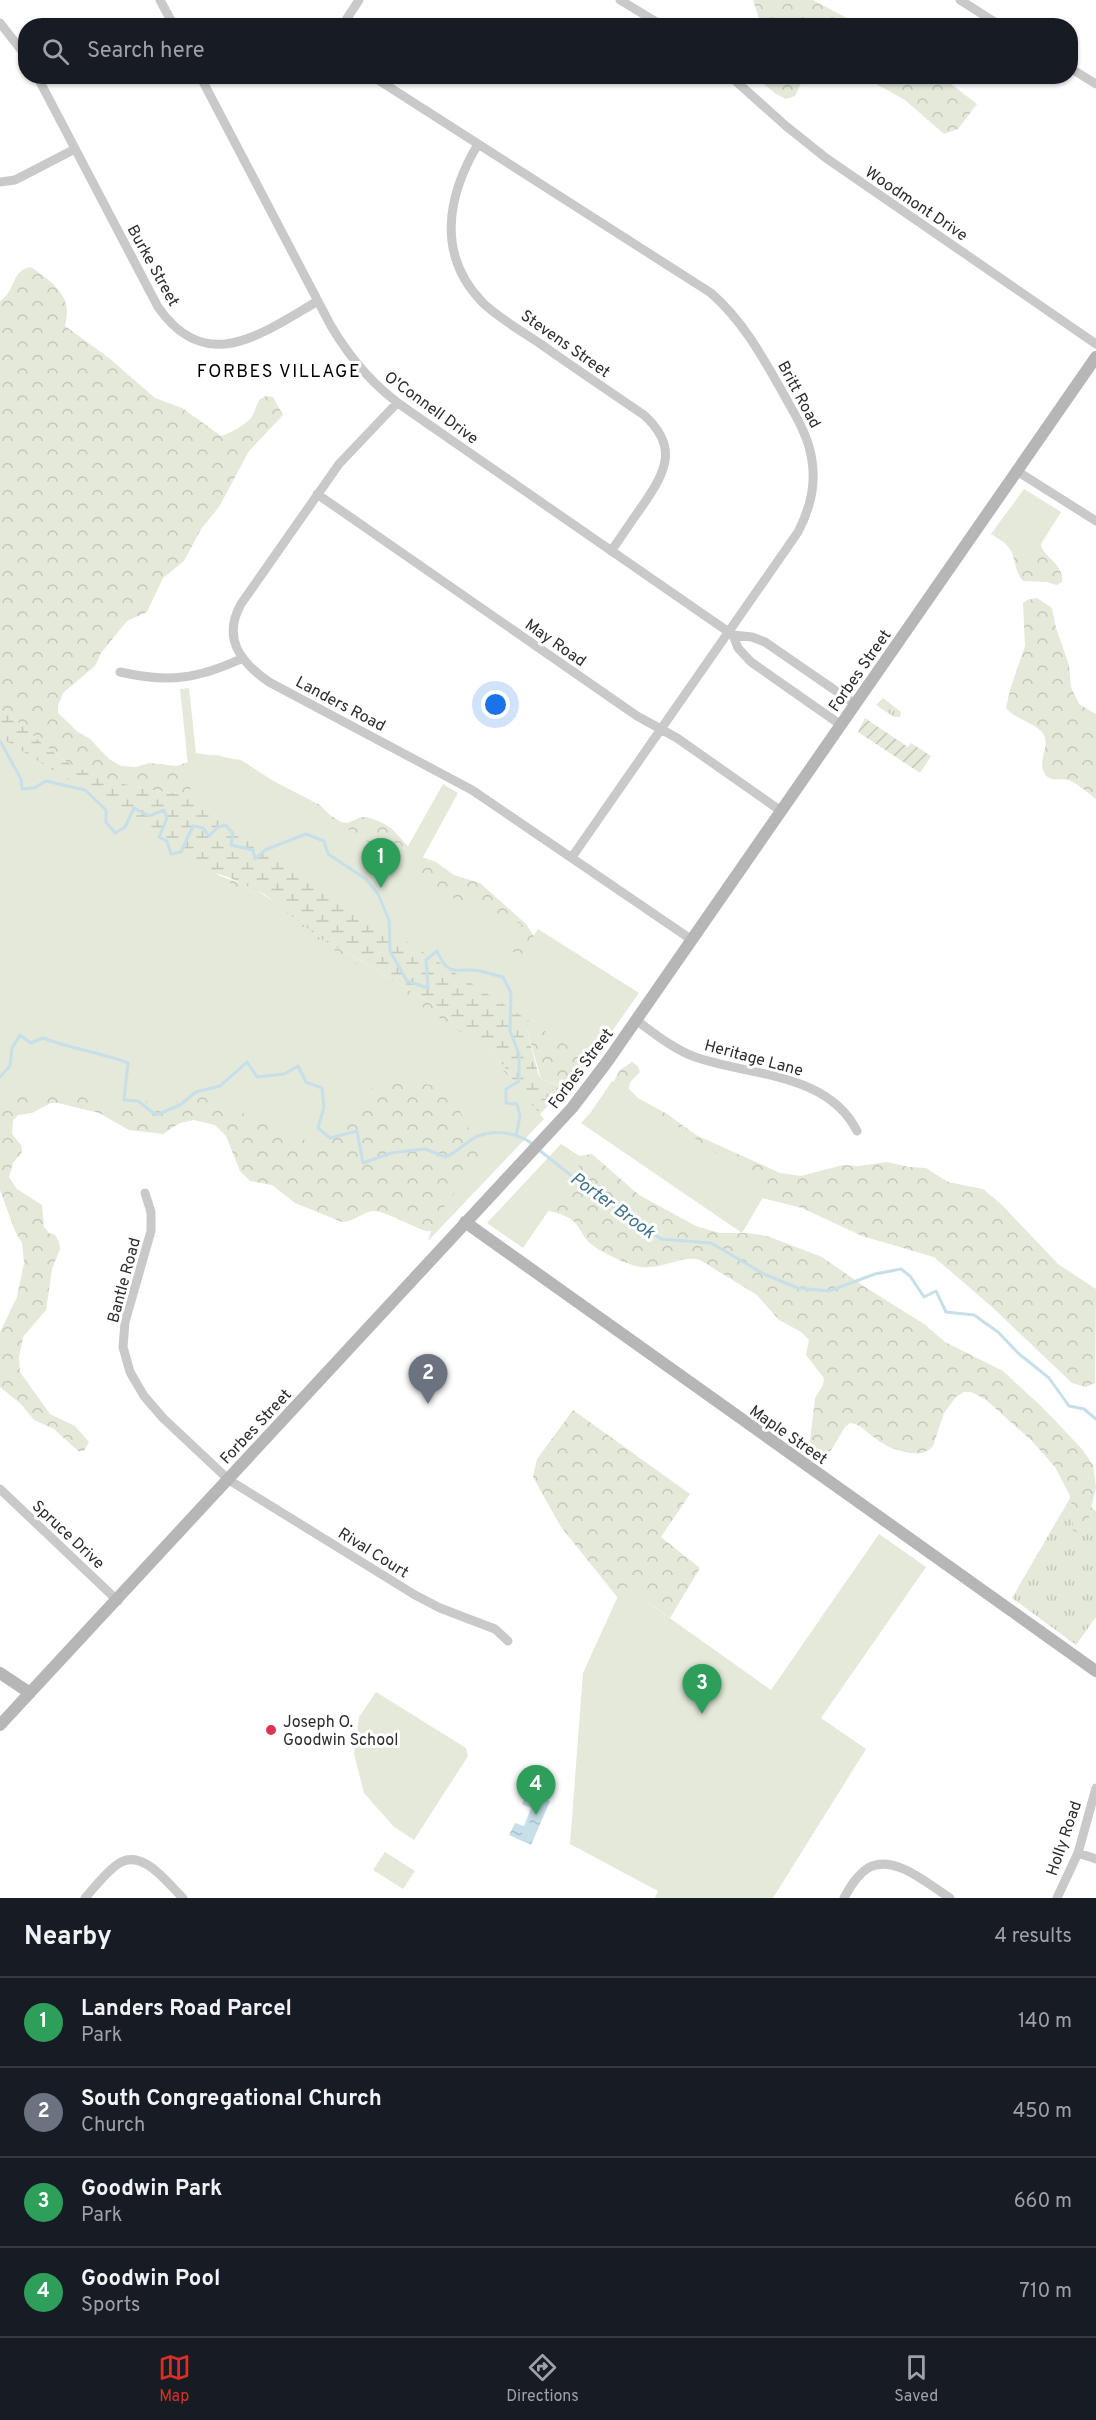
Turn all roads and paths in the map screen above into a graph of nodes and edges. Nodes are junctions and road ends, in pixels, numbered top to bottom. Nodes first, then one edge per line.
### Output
1 (160, 0) edge
2 (359, 0) edge
3 (620, 0) edge
4 (960, 0) edge
5 (170, 18) edge
6 (347, 18) edge
7 (650, 18) edge
8 (988, 18) edge
9 (0, 23) edge
10 (18, 46) edge
11 (1078, 72) edge
12 (41, 84) edge
13 (204, 84) edge
14 (384, 84) edge
15 (739, 84) edge
16 (1096, 84) edge
17 (478, 144) junction
18 (75, 149) junction
19 (0, 182) edge
20 (318, 302) junction
21 (1096, 344) edge
22 (1096, 357) edge
23 (397, 403) junction
24 (1017, 471) junction
25 (317, 494) junction
26 (1096, 521) edge
27 (611, 551) junction
28 (730, 634) junction
29 (243, 658) junction
30 (120, 672) dead end
31 (855, 704) junction
32 (841, 725) junction
33 (661, 729) junction
34 (781, 811) junction
35 (572, 857) junction
36 (692, 940) junction
37 (636, 1020) junction
38 (857, 1131) dead end
39 (145, 1193) dead end
40 (465, 1222) junction
41 (229, 1480) junction
42 (0, 1489) edge
43 (118, 1601) junction
44 (508, 1641) dead end
45 (1096, 1671) edge
46 (0, 1673) edge
47 (30, 1693) junction
48 (0, 1725) edge
49 (1096, 1788) edge
50 (1078, 1853) junction
51 (1096, 1859) edge
52 (85, 1898) edge
53 (183, 1898) edge
54 (844, 1898) edge
55 (950, 1898) edge
56 (1057, 1898) edge

1 - 5 street
2 - 6 street
3 - 7 street
4 - 8 street
9 - 10 street
11 - 16 street
12 - 18 street, Burke Street
13 - 20 street, O'Connell Drive
14 - 17 street, Britt Road
15 - 21 street, Woodmont Drive
17 - 27 street, Stevens Street
17 - 28 street, Britt Road
18 - 19 street
18 - 20 street, Burke Street
20 - 23 street, O'Connell Drive
22 - 24 main road, Forbes Street
23 - 25 street, Landers Road
23 - 27 street, O'Connell Drive
24 - 26 street
24 - 31 main road, Forbes Street
25 - 29 street, Landers Road
25 - 33 street, May Road
27 - 28 street, O'Connell Drive
28 - 31 street, O'Connell Drive
28 - 32 street, O'Connell Drive
28 - 33 street, Britt Road
29 - 30 street
29 - 35 street, Landers Road
31 - 32 main road, Forbes Street
32 - 34 main road, Forbes Street
33 - 34 street, May Road
33 - 35 street, Britt Road
34 - 36 main road, Forbes Street
35 - 36 street, Landers Road
36 - 37 main road, Forbes Street
37 - 38 street, Heritage Lane
37 - 40 main road, Forbes Street
39 - 41 street, Bantle Road
40 - 41 main road, Forbes Street
40 - 45 main road, Maple Street
41 - 43 main road, Forbes Street
41 - 44 street, Rival Court
42 - 43 street, Spruce Drive
43 - 47 main road, Forbes Street
46 - 47 main road
47 - 48 main road, Forbes Street
49 - 50 street, Holly Road
50 - 51 street
50 - 56 street, Holly Road
52 - 53 street
54 - 55 street

